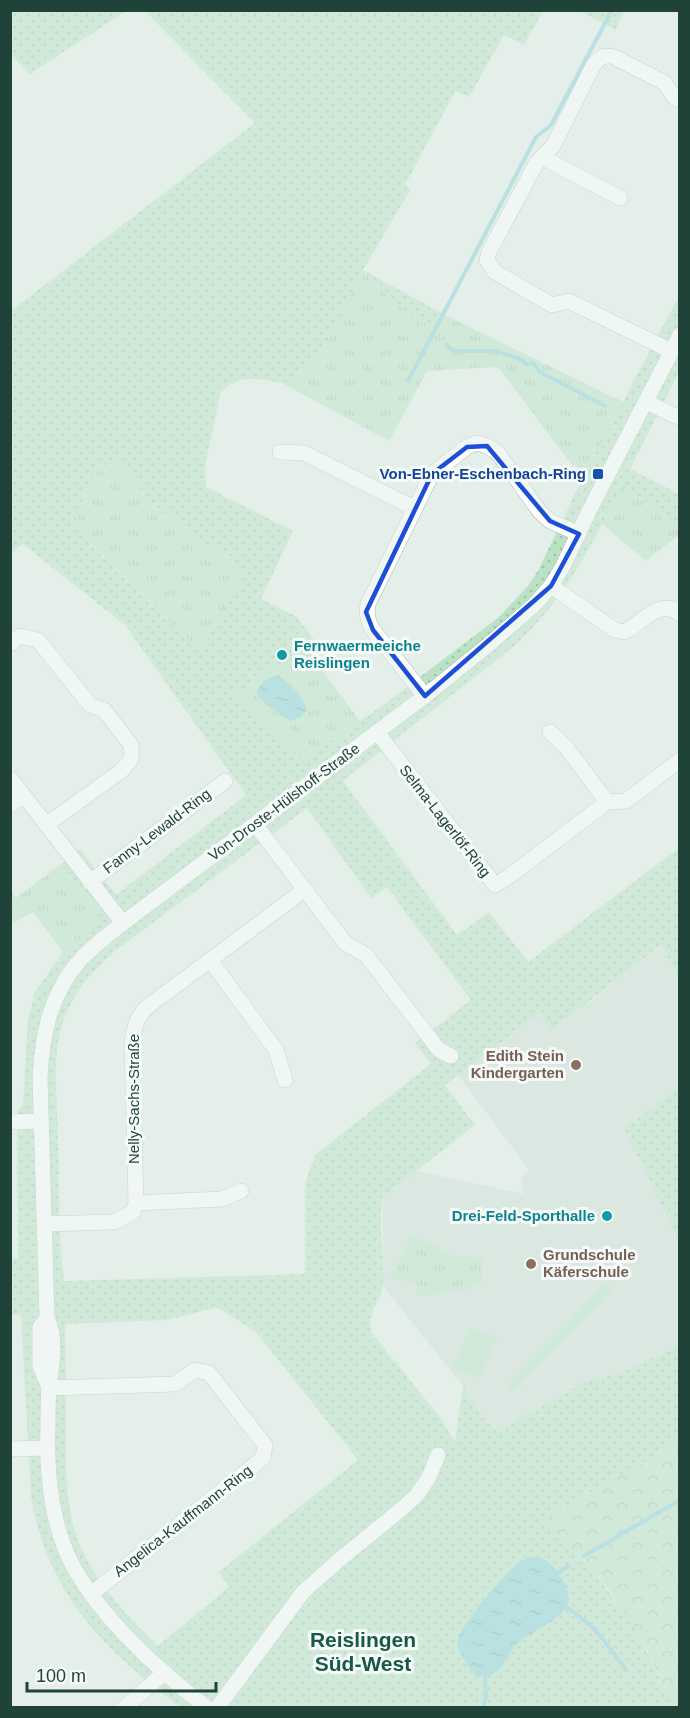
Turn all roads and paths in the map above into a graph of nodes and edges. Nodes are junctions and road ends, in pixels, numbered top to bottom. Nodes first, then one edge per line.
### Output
1 (680, 100) edge
2 (542, 157) junction
3 (620, 198) dead end
4 (680, 335) edge
5 (671, 351) junction
6 (646, 402) junction
7 (680, 418) edge
8 (280, 452) dead end
9 (414, 508) junction
10 (579, 534) junction
11 (551, 586) junction
12 (680, 614) edge
13 (10, 644) edge
14 (425, 696) junction
15 (377, 732) junction
16 (550, 732) dead end
17 (680, 760) edge
18 (10, 778) edge
19 (225, 781) dead end
20 (23, 795) junction
21 (607, 802) junction
22 (10, 805) edge
23 (255, 824) junction
24 (46, 825) junction
25 (90, 882) junction
26 (304, 890) junction
27 (123, 923) junction
28 (210, 960) junction
29 (451, 1056) dead end
30 (285, 1080) dead end
31 (41, 1121) junction
32 (10, 1122) edge
33 (241, 1191) dead end
34 (136, 1203) junction
35 (44, 1224) junction
36 (49, 1388) junction
37 (47, 1448) junction
38 (10, 1449) edge
39 (438, 1455) dead end
40 (91, 1594) junction
41 (165, 1672) junction
42 (124, 1707) edge
43 (207, 1707) edge
44 (217, 1707) edge

1 - 2 street
2 - 3 street
2 - 5 street
4 - 5 street, Von-Droste-Hülshoff-Straße
5 - 6 street, Von-Droste-Hülshoff-Straße
6 - 7 street
6 - 10 street, Von-Droste-Hülshoff-Straße
8 - 9 street
9 - 10 street
9 - 14 street
10 - 11 street, Von-Droste-Hülshoff-Straße
11 - 12 street
11 - 14 street, Von-Droste-Hülshoff-Straße
13 - 24 street
14 - 15 street, Von-Droste-Hülshoff-Straße
15 - 21 street, Selma-Lagerlöf-Ring
15 - 23 street, Von-Droste-Hülshoff-Straße
16 - 21 street
17 - 21 street, Selma-Lagerlöf-Ring
18 - 20 street, Fanny-Lewald-Ring
19 - 25 street, Fanny-Lewald-Ring
20 - 22 street
20 - 24 street, Fanny-Lewald-Ring
23 - 26 street
23 - 27 street, Von-Droste-Hülshoff-Straße
24 - 25 street, Fanny-Lewald-Ring
25 - 27 street, Fanny-Lewald-Ring
26 - 28 street, Nelly-Sachs-Straße
26 - 29 street
27 - 31 street, Von-Droste-Hülshoff-Straße
28 - 30 street
28 - 34 street, Nelly-Sachs-Straße
31 - 32 street
31 - 35 street, Von-Droste-Hülshoff-Straße
33 - 34 street
34 - 35 street
35 - 36 street, Von-Droste-Hülshoff-Straße
36 - 37 street, Von-Droste-Hülshoff-Straße
36 - 40 street, Angelica-Kauffmann-Ring
37 - 38 street
37 - 40 street, Von-Droste-Hülshoff-Straße
39 - 44 street
40 - 41 street, Von-Droste-Hülshoff-Straße
41 - 42 street
41 - 43 street, Von-Droste-Hülshoff-Straße

